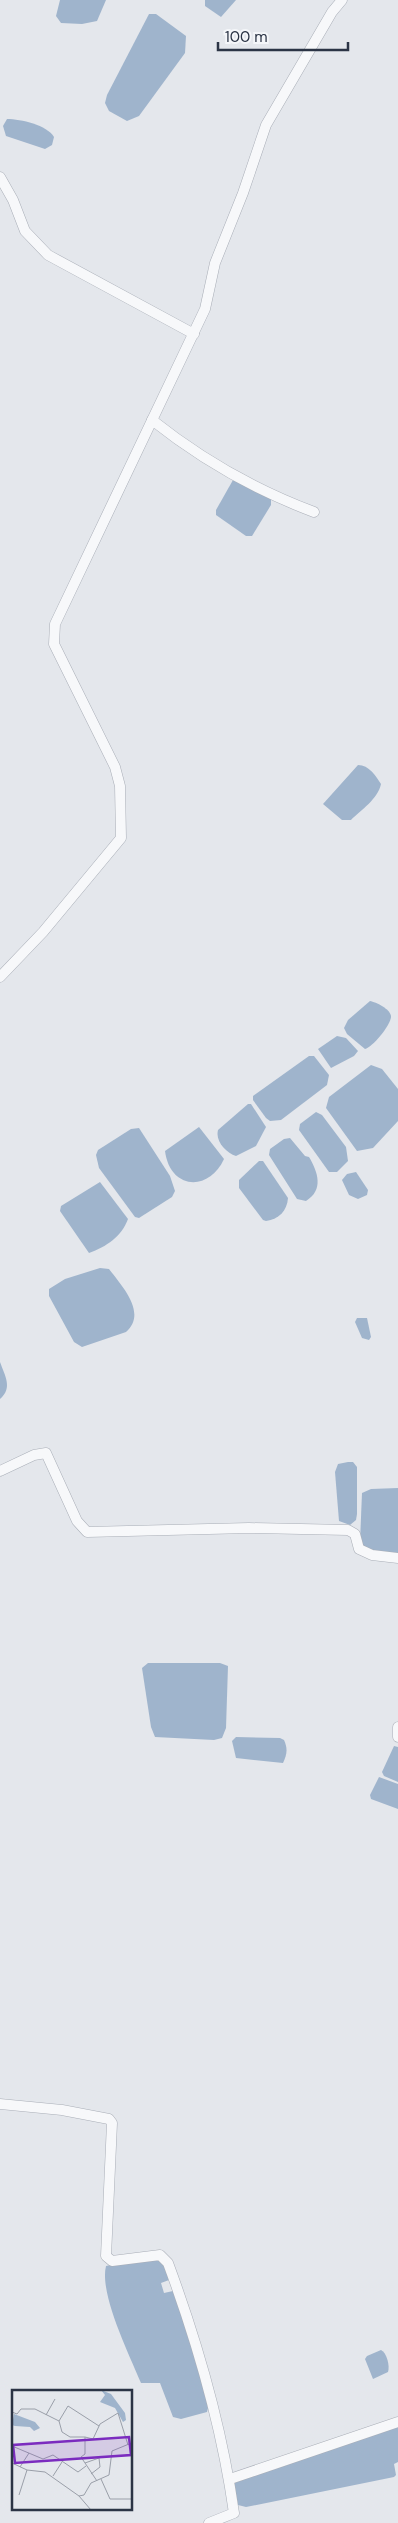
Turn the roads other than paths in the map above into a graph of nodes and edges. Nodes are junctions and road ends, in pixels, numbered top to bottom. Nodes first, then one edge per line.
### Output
1 (342, 0) edge
2 (0, 177) edge
3 (194, 334) junction
4 (152, 420) junction
5 (314, 512) dead end
6 (0, 977) edge
7 (0, 1471) edge
8 (398, 1558) edge
9 (398, 1727) edge
10 (398, 1737) edge
11 (0, 2104) edge
12 (398, 2422) edge
13 (230, 2479) junction
14 (209, 2523) edge

1 - 3 street
2 - 3 street
3 - 4 street
4 - 5 street
4 - 6 street
7 - 8 street
9 - 10 street
11 - 13 street
12 - 13 street
13 - 14 street

